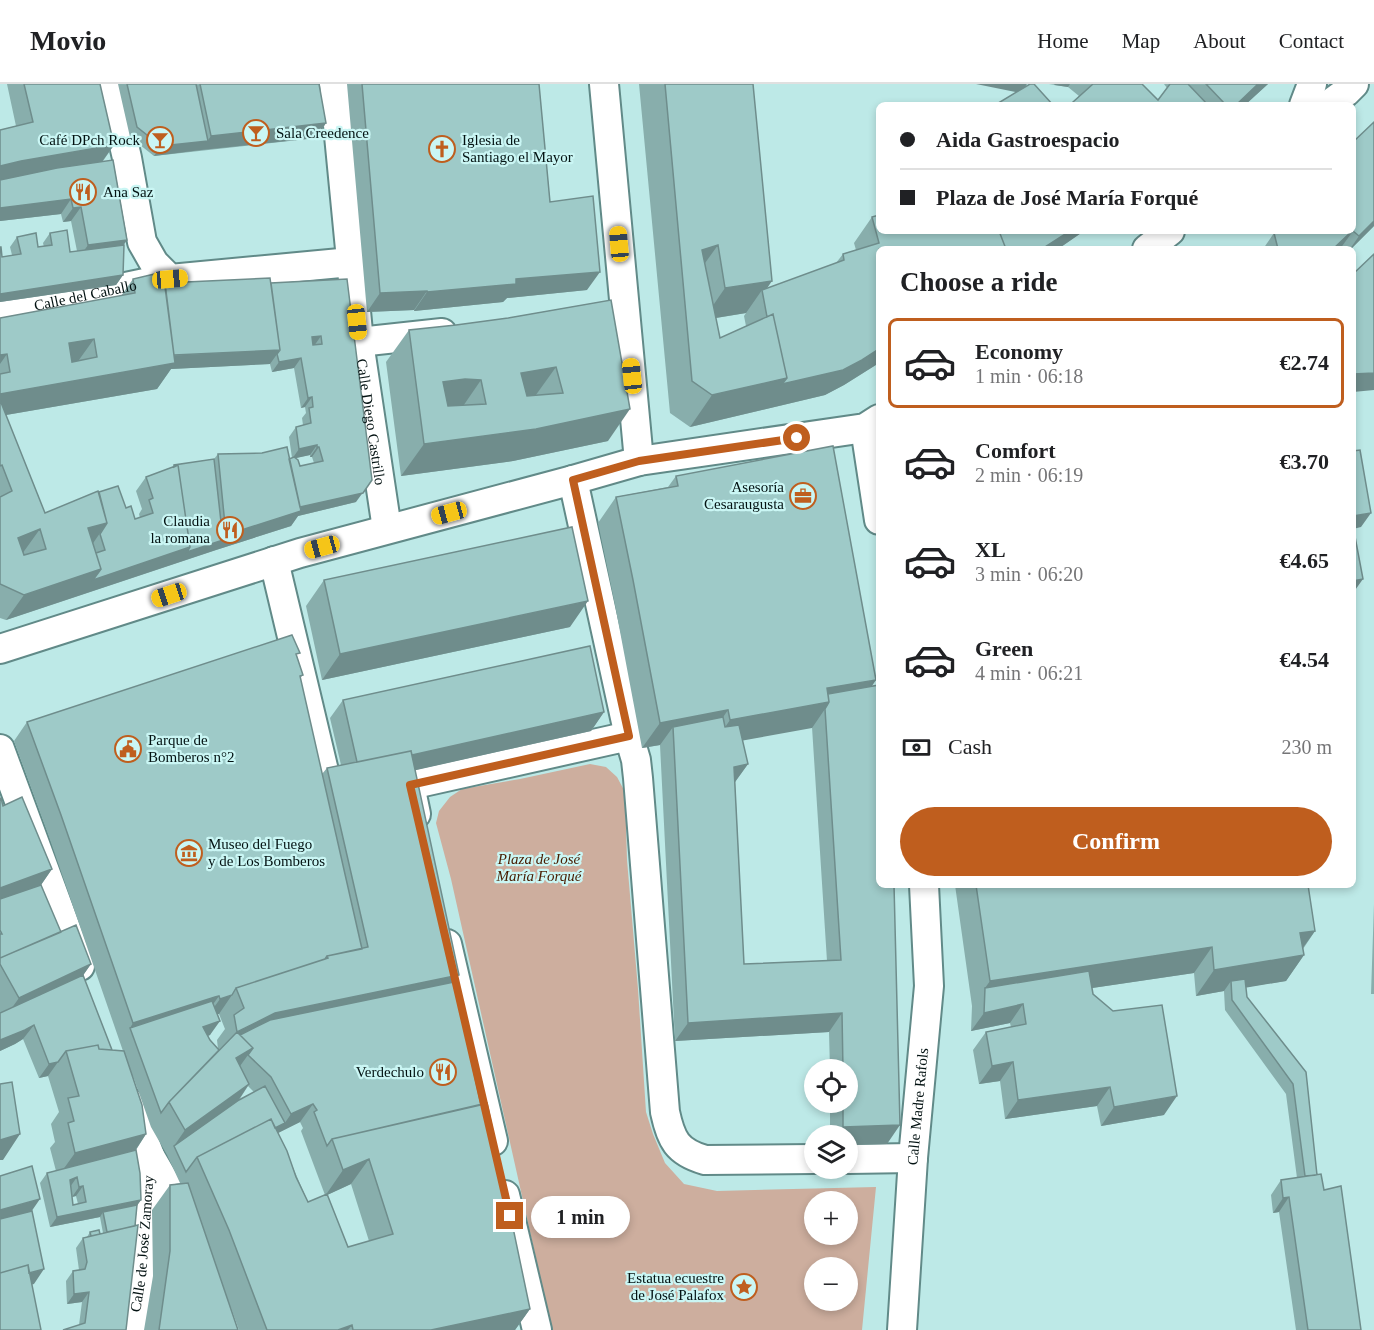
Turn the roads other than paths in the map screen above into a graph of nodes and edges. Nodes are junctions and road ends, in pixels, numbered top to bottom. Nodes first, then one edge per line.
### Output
1 (110, 84) edge
2 (334, 84) edge
3 (604, 84) edge
4 (1312, 84) edge
5 (1332, 84) edge
6 (1354, 84) edge
7 (1305, 102) edge
8 (1317, 102) edge
9 (1332, 102) edge
10 (1166, 234) edge
11 (1151, 246) edge
12 (351, 262) junction
13 (170, 279) junction
14 (0, 313) edge
15 (464, 330) edge
16 (359, 342) junction
17 (872, 424) edge
18 (639, 461) junction
19 (876, 479) edge
20 (573, 480) junction
21 (387, 529) junction
22 (274, 561) junction
23 (0, 649) edge
24 (629, 736) junction
25 (0, 749) edge
26 (324, 771) edge
27 (6, 787) edge
28 (423, 841) edge
29 (924, 888) edge
30 (442, 922) edge
31 (87, 987) edge
32 (121, 1077) edge
33 (150, 1156) junction
34 (914, 1158) junction
35 (804, 1159) edge
36 (858, 1159) edge
37 (192, 1244) edge
38 (132, 1330) edge
39 (537, 1330) edge
40 (902, 1330) edge

1 - 13 street
2 - 12 street, Calle Diego Castrillo
3 - 18 street
4 - 7 street
5 - 8 street
6 - 9 street
10 - 11 street
12 - 13 street, Calle del Caballo
12 - 16 street, Calle Diego Castrillo
13 - 14 street, Calle del Caballo
15 - 16 street
16 - 21 street, Calle Diego Castrillo
17 - 18 street
17 - 19 street
18 - 20 street
20 - 21 street
20 - 24 street
21 - 22 street
22 - 23 street
22 - 26 street
24 - 28 street
24 - 35 street
25 - 27 street
27 - 31 street
29 - 34 street, Calle Madre Rafols
30 - 39 street
32 - 33 street
33 - 37 street
33 - 38 street, Calle de José Zamoray
34 - 36 street
34 - 40 street, Calle Madre Rafols

